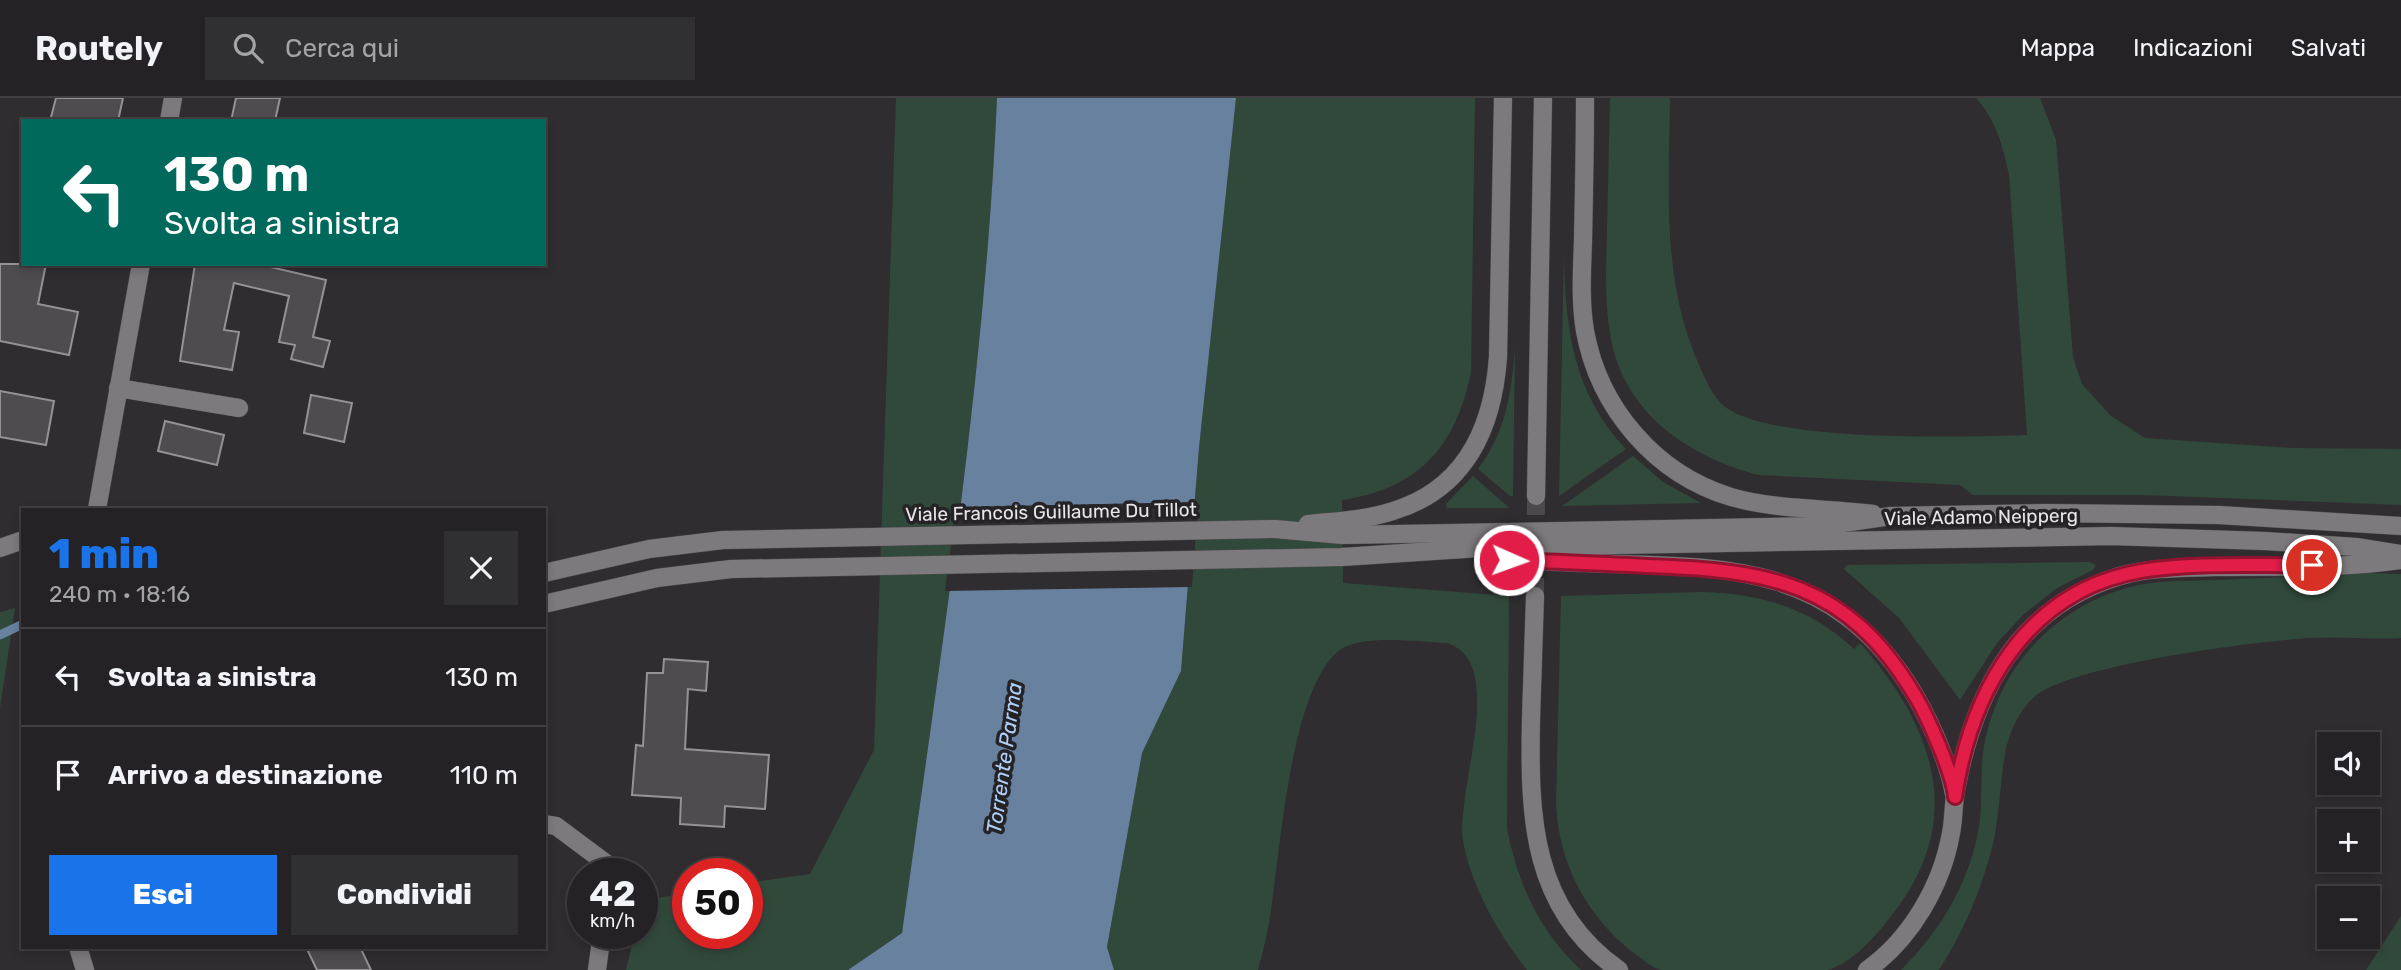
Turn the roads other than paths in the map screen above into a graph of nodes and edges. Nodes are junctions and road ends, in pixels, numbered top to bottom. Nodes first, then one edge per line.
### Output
1 (173, 98) edge
2 (1503, 98) edge
3 (1543, 98) edge
4 (1585, 98) edge
5 (169, 119) edge
6 (141, 266) edge
7 (118, 388) junction
8 (239, 408) dead end
9 (1536, 496) tunnel mouth
10 (97, 508) edge
11 (1900, 516) junction
12 (2401, 526) edge
13 (1342, 527) junction
14 (21, 541) edge
15 (1509, 546) junction
16 (1562, 546) junction
17 (0, 548) edge
18 (2401, 554) edge
19 (2401, 560) edge
20 (546, 573) edge
21 (1535, 596) tunnel mouth
22 (546, 604) edge
23 (1955, 797) junction
24 (546, 824) edge
25 (599, 858) edge
26 (79, 949) edge
27 (600, 949) edge
28 (85, 970) edge
29 (597, 970) edge
30 (1619, 970) edge
31 (1867, 970) edge

1 - 5 main road
2 - 13 main road
3 - 9 main road
4 - 11 main road
6 - 7 main road
7 - 8 main road
7 - 10 main road
11 - 12 main road, Viale Adamo Neipperg
11 - 16 main road, Viale Adamo Neipperg
13 - 15 main road, Viale Francois Guillaume Du Tillot
13 - 20 main road, Viale Francois Guillaume Du Tillot
14 - 17 main road
15 - 16 main road, bridge
15 - 16 main road, Viale Francois Guillaume Du Tillot, bridge
15 - 22 main road
16 - 18 main road, Viale Adamo Neipperg
16 - 23 main road
19 - 23 main road
21 - 30 main road
23 - 31 main road
24 - 25 main road
26 - 28 main road
27 - 29 main road

